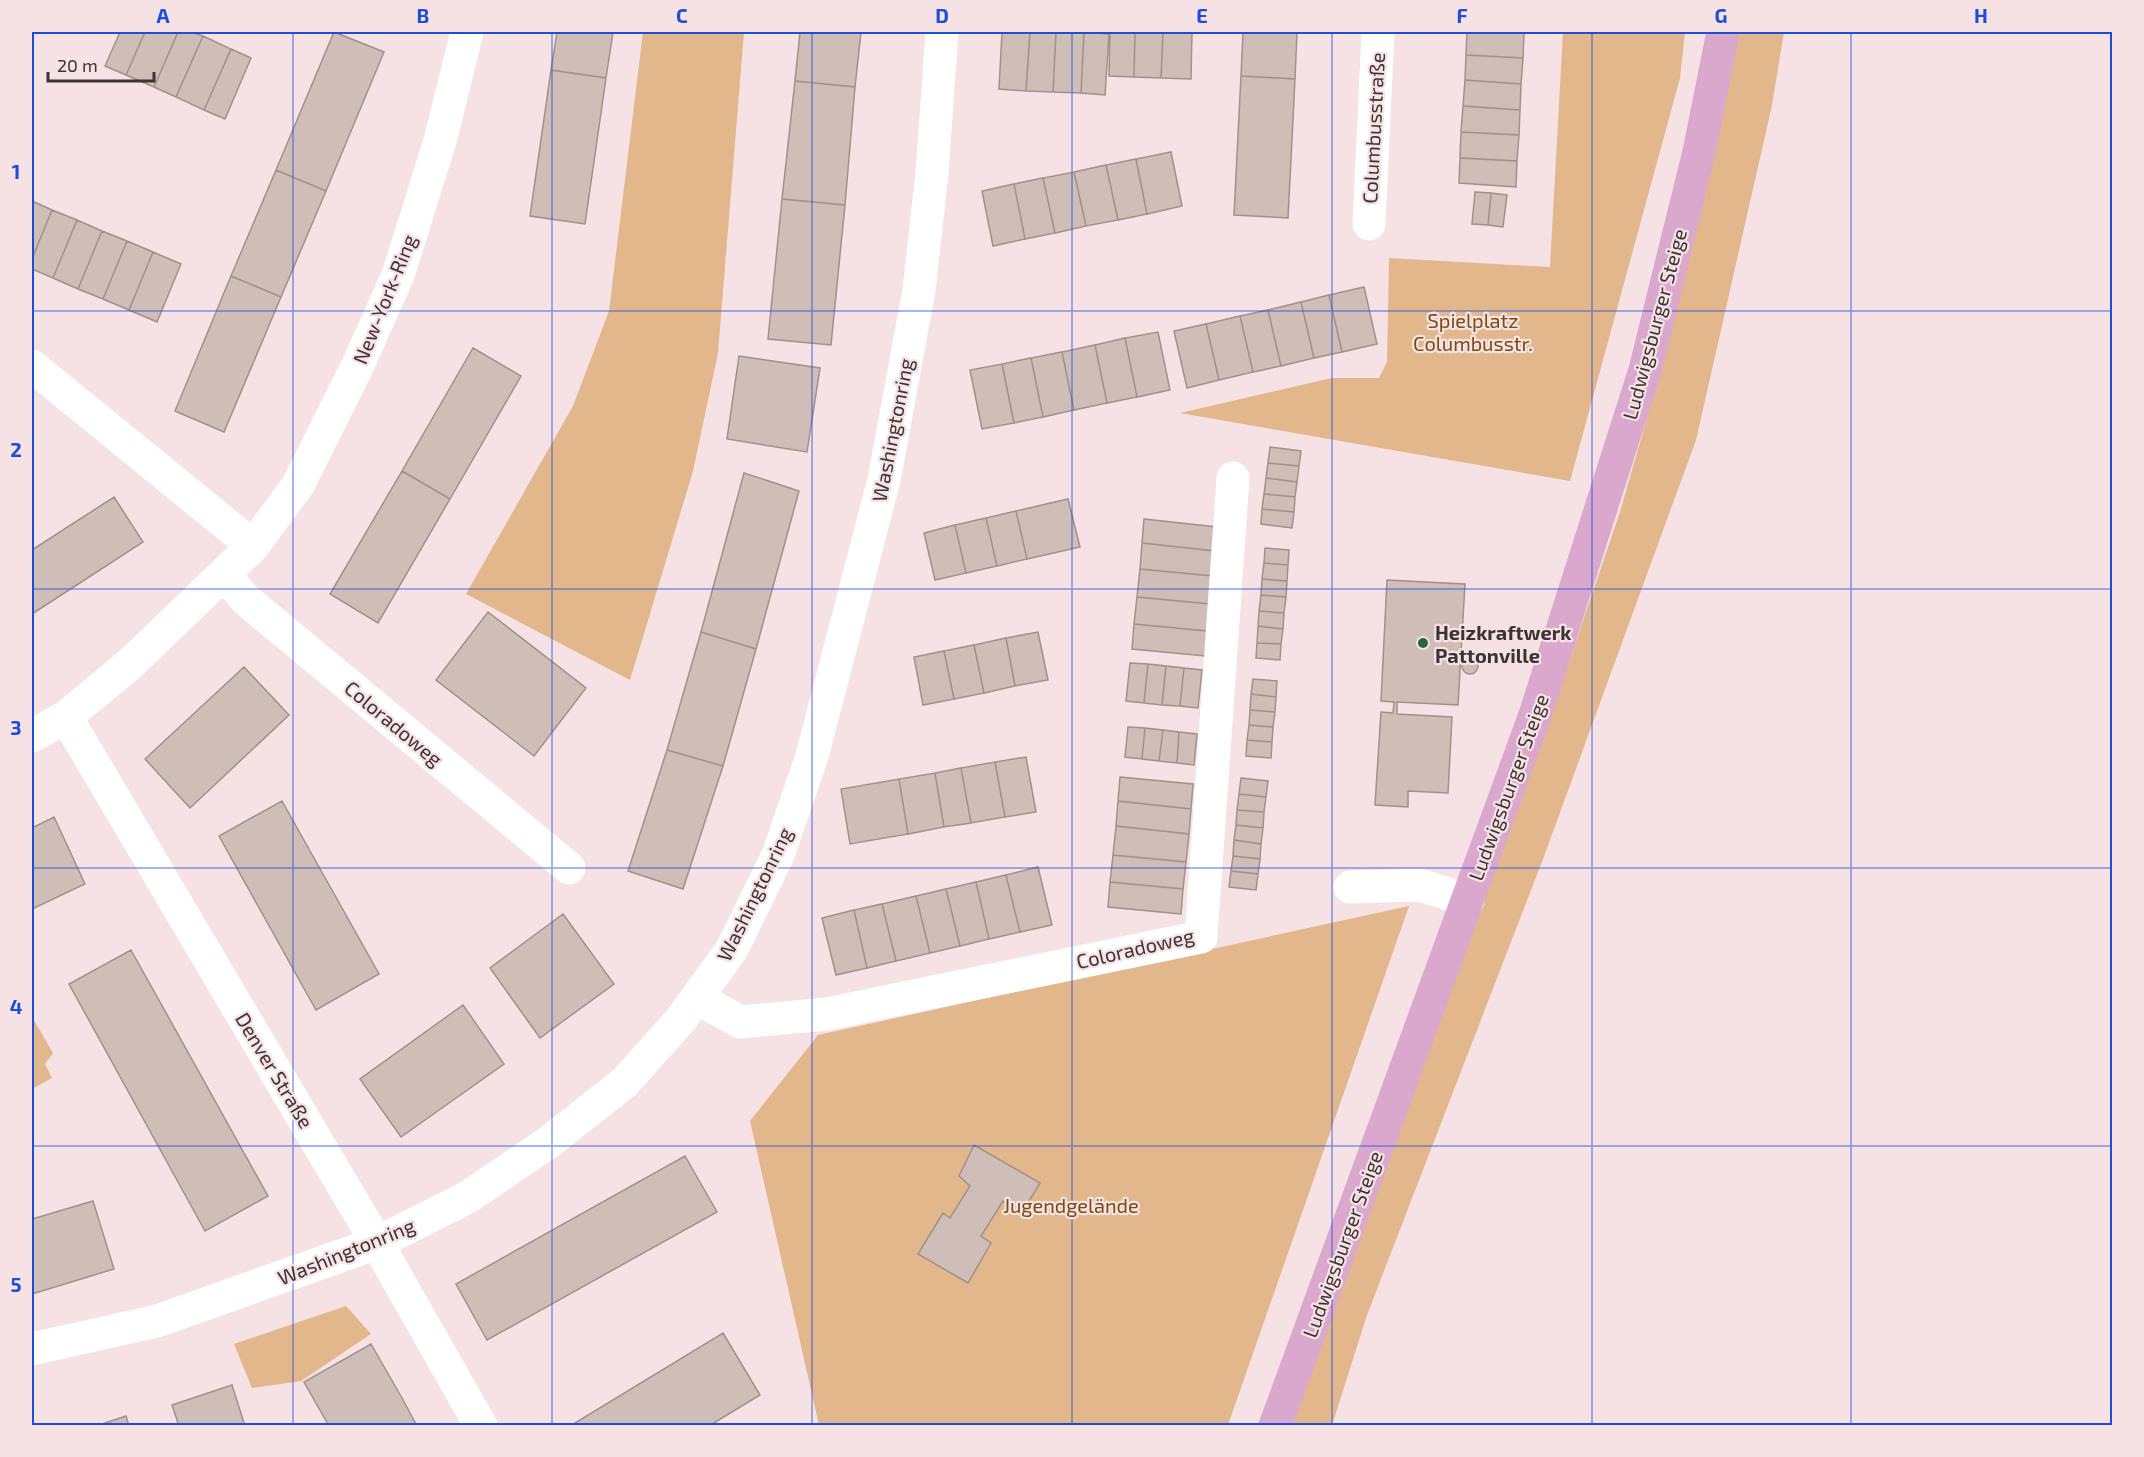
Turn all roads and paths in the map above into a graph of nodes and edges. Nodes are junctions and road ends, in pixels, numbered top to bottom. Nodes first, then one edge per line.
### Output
1 (467, 32) edge
2 (942, 32) edge
3 (1378, 32) edge
4 (1723, 32) edge
5 (1369, 224) dead end
6 (32, 366) edge
7 (1233, 478) dead end
8 (253, 546) junction
9 (224, 574) junction
10 (66, 717) junction
11 (32, 736) edge
12 (569, 868) dead end
13 (1350, 887) dead end
14 (1468, 900) junction
15 (697, 998) junction
16 (377, 1243) junction
17 (32, 1349) edge
18 (481, 1425) edge
19 (1275, 1425) edge

1 - 8 street, New-York-Ring
2 - 15 street, Washingtonring
3 - 5 street, Columbusstraße
4 - 14 main road, Ludwigsburger Steige
6 - 8 street
7 - 15 street, Coloradoweg
8 - 9 street, New-York-Ring
9 - 10 street, New-York-Ring
9 - 12 street, Coloradoweg
10 - 11 street, New-York-Ring
10 - 16 street, Denver Straße
13 - 14 street
14 - 19 main road, Ludwigsburger Steige
15 - 16 street, Washingtonring
16 - 17 street, Washingtonring
16 - 18 street, Denver Straße

